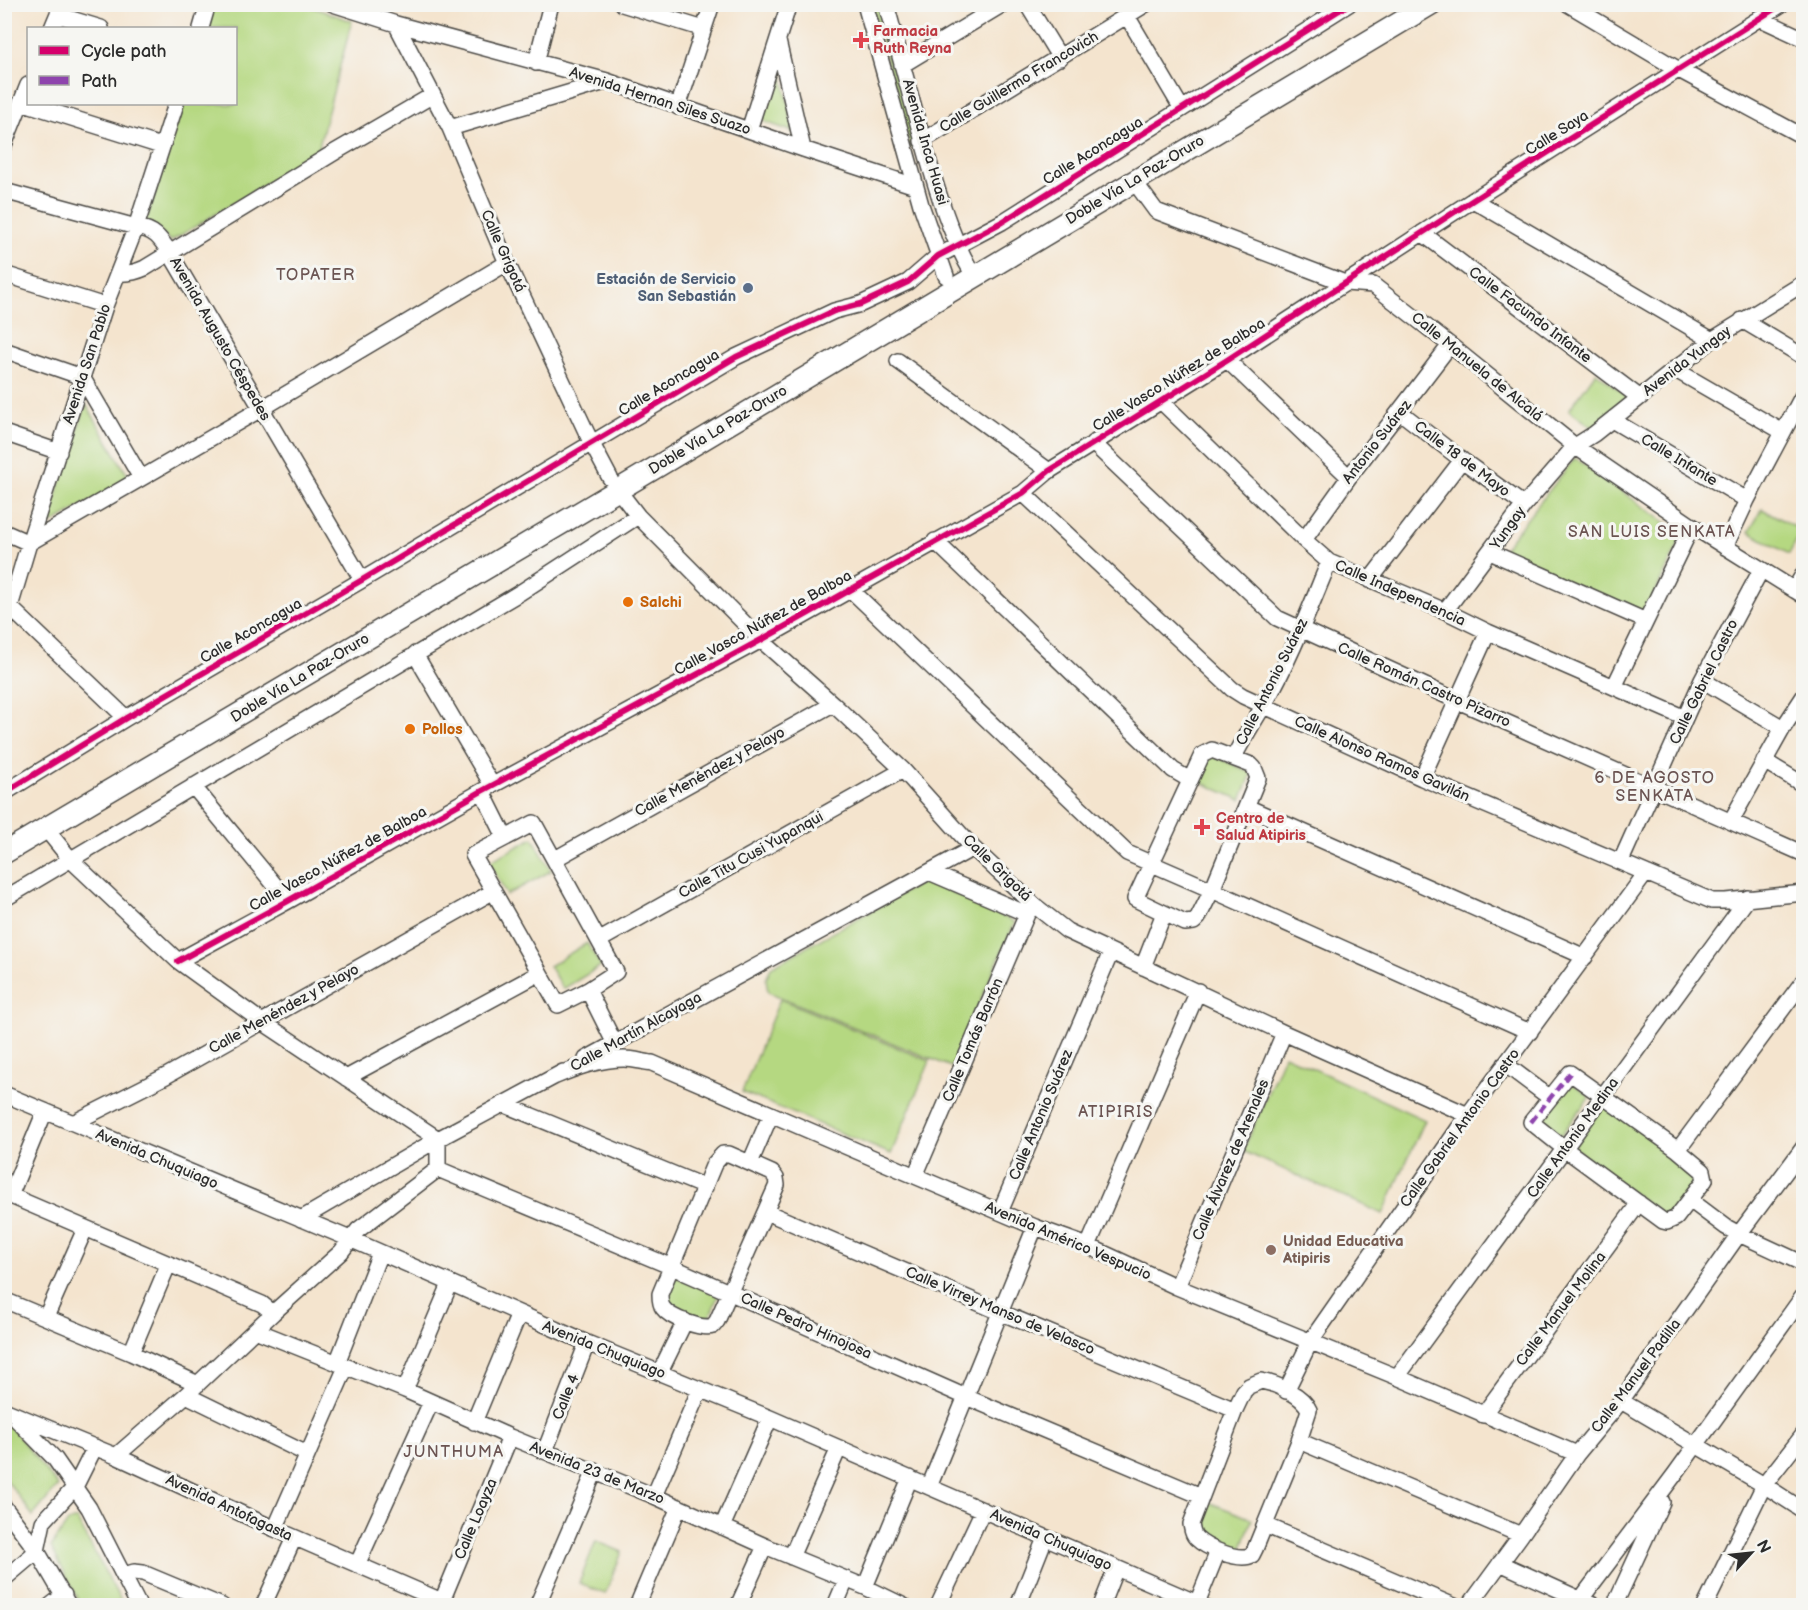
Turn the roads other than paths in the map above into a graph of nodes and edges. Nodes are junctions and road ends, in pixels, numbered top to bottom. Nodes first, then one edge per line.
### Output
1 (208, 4) edge
2 (333, 4) edge
3 (551, 4) edge
4 (622, 4) edge
5 (712, 4) edge
6 (789, 4) edge
7 (865, 4) edge
8 (886, 4) edge
9 (1003, 4) edge
10 (1027, 4) edge
11 (1146, 4) edge
12 (1349, 4) edge
13 (1404, 4) edge
14 (1431, 4) edge
15 (1568, 4) edge
16 (1782, 4) edge
17 (58, 16) edge
18 (1127, 16) junction
19 (1759, 18) junction
20 (396, 24) junction
21 (97, 27) edge
22 (201, 27) edge
23 (704, 29) junction
24 (1803, 39) edge
25 (778, 40) junction
26 (1060, 58) junction
27 (536, 63) junction
28 (902, 65) junction
29 (1679, 70) junction
30 (607, 81) junction
31 (27, 87) edge
32 (433, 95) junction
33 (21, 102) junction
34 (27, 104) edge
35 (31, 105) edge
36 (176, 105) edge
37 (678, 106) junction
38 (1182, 109) junction
39 (450, 128) junction
40 (749, 130) junction
41 (1803, 137) edge
42 (4, 145) edge
43 (162, 146) junction
44 (925, 148) junction
45 (803, 149) junction
46 (908, 160) junction
47 (1134, 181) junction
48 (915, 186) junction
49 (4, 191) edge
50 (1473, 200) junction
51 (136, 227) junction
52 (1422, 233) junction
53 (170, 253) junction
54 (938, 256) junction
55 (966, 262) junction
56 (507, 263) junction
57 (119, 273) junction
58 (4, 274) edge
59 (946, 276) junction
60 (1345, 283) junction
61 (1803, 283) edge
62 (105, 306) junction
63 (1742, 320) junction
64 (1712, 340) junction
65 (1450, 345) junction
66 (4, 350) edge
67 (1803, 357) edge
68 (1227, 360) junction
69 (898, 361) dead end
70 (1674, 369) junction
71 (82, 377) junction
72 (1803, 393) edge
73 (1639, 397) junction
74 (1160, 400) junction
75 (261, 409) junction
76 (1400, 412) junction
77 (1612, 420) junction
78 (1783, 432) junction
79 (4, 433) edge
80 (591, 442) junction
81 (1093, 443) junction
82 (1575, 446) junction
83 (59, 452) junction
84 (1462, 460) junction
85 (1049, 471) junction
86 (1349, 477) junction
87 (141, 478) junction
88 (614, 484) junction
89 (1023, 493) junction
90 (1747, 500) junction
91 (1524, 505) junction
92 (638, 516) junction
93 (1692, 526) junction
94 (4, 532) edge
95 (1304, 540) junction
96 (934, 541) junction
97 (29, 543) junction
98 (1725, 547) junction
99 (1490, 552) junction
100 (1329, 562) junction
101 (1761, 570) junction
102 (1803, 573) edge
103 (362, 580) junction
104 (1370, 580) junction
105 (850, 589) junction
106 (1799, 593) edge
107 (11, 608) junction
108 (1445, 611) junction
109 (1646, 621) junction
110 (4, 627) edge
111 (1301, 630) junction
112 (1488, 632) junction
113 (761, 640) junction
114 (415, 654) junction
115 (1701, 680) junction
116 (1614, 687) junction
117 (1803, 696) edge
118 (1458, 701) junction
119 (833, 704) junction
120 (1263, 705) junction
121 (126, 718) junction
122 (1685, 718) junction
123 (1783, 728) junction
124 (1234, 757) junction
125 (1764, 761) junction
126 (903, 770) junction
127 (1422, 778) junction
128 (1190, 780) junction
129 (1803, 785) edge
130 (193, 786) junction
131 (1655, 787) junction
132 (487, 788) junction
133 (4, 793) edge
134 (1247, 807) junction
135 (1731, 820) junction
136 (46, 829) junction
137 (505, 837) junction
138 (4, 838) edge
139 (974, 848) junction
140 (4, 854) edge
141 (1803, 854) edge
142 (555, 859) junction
143 (71, 860) junction
144 (1621, 861) junction
145 (1150, 863) junction
146 (929, 872) junction
147 (1646, 873) junction
148 (1212, 890) junction
149 (494, 891) junction
150 (1803, 893) edge
151 (4, 898) edge
152 (1748, 898) junction
153 (288, 901) junction
154 (1030, 909) junction
155 (1164, 913) junction
156 (600, 940) junction
157 (1111, 952) junction
158 (1585, 957) junction
159 (178, 961) junction
160 (1143, 967) junction
161 (540, 973) junction
162 (1803, 980) edge
163 (588, 990) junction
164 (1198, 991) junction
165 (261, 1021) junction
166 (1530, 1032) junction
167 (1284, 1033) junction
168 (615, 1044) junction
169 (1505, 1064) junction
170 (556, 1076) junction
171 (346, 1078) junction
172 (4, 1094) edge
173 (1603, 1096) junction
174 (1549, 1097) junction
175 (503, 1104) junction
176 (45, 1112) junction
177 (771, 1114) junction
178 (1468, 1115) junction
179 (73, 1123) junction
180 (438, 1139) junction
181 (1803, 1147) edge
182 (1565, 1149) junction
183 (1678, 1150) junction
184 (1799, 1162) edge
185 (750, 1163) junction
186 (438, 1169) junction
187 (915, 1176) junction
188 (705, 1187) junction
189 (7, 1195) edge
190 (1690, 1200) junction
191 (1639, 1203) junction
192 (766, 1212) junction
193 (1000, 1212) junction
194 (301, 1219) junction
195 (1035, 1227) junction
196 (85, 1229) junction
197 (1739, 1234) junction
198 (350, 1239) junction
199 (1088, 1246) junction
200 (380, 1252) junction
201 (1803, 1264) edge
202 (168, 1265) junction
203 (672, 1267) junction
204 (450, 1284) junction
205 (1177, 1287) junction
206 (731, 1293) junction
207 (1803, 1295) edge
208 (4, 1300) edge
209 (1000, 1312) junction
210 (273, 1313) junction
211 (519, 1314) junction
212 (46, 1317) junction
213 (685, 1321) junction
214 (255, 1330) junction
215 (1310, 1342) junction
216 (587, 1343) junction
217 (131, 1353) junction
218 (342, 1365) junction
219 (660, 1372) junction
220 (1397, 1377) junction
221 (198, 1384) junction
222 (700, 1389) junction
223 (405, 1390) junction
224 (1286, 1391) junction
225 (186, 1395) junction
226 (966, 1397) junction
227 (1621, 1401) junction
228 (431, 1402) junction
229 (7, 1410) edge
230 (1235, 1410) junction
231 (1483, 1415) junction
232 (770, 1418) junction
233 (474, 1422) junction
234 (1803, 1434) edge
235 (510, 1437) junction
236 (1299, 1441) junction
237 (1695, 1445) junction
238 (95, 1447) junction
239 (839, 1448) junction
240 (545, 1451) junction
241 (307, 1454) junction
242 (1577, 1454) junction
243 (116, 1456) junction
244 (595, 1471) junction
245 (1675, 1474) junction
246 (910, 1478) junction
247 (1764, 1485) junction
248 (75, 1487) junction
249 (929, 1487) junction
250 (654, 1496) junction
251 (1201, 1496) junction
252 (4, 1507) edge
253 (679, 1507) junction
254 (983, 1510) junction
255 (1803, 1511) edge
256 (1266, 1525) junction
257 (722, 1527) junction
258 (275, 1529) junction
259 (1521, 1535) junction
260 (294, 1538) junction
261 (1045, 1538) junction
262 (765, 1546) junction
263 (37, 1551) junction
264 (1218, 1551) junction
265 (791, 1557) junction
266 (1500, 1563) junction
267 (357, 1565) junction
268 (1116, 1568) junction
269 (124, 1575) junction
270 (4, 1579) edge
271 (846, 1580) junction
272 (865, 1587) junction
273 (67, 1600) edge
274 (1588, 1602) edge
275 (447, 1603) edge
276 (1193, 1603) edge
277 (50, 1605) edge
278 (139, 1605) edge
279 (222, 1605) edge
280 (263, 1605) edge
281 (537, 1605) edge
282 (637, 1605) edge
283 (738, 1605) edge
284 (836, 1605) edge
285 (904, 1605) edge
286 (938, 1605) edge
287 (1018, 1605) edge
288 (1101, 1605) edge
289 (1454, 1605) edge
290 (1469, 1605) edge
291 (1614, 1605) edge
292 (1705, 1605) edge

1 - 22 street
2 - 20 street, Avenida Hernan Siles Suazo
3 - 27 street
4 - 23 street
5 - 23 street
6 - 25 street
7 - 46 street, Avenida Inca Huasi
8 - 28 street, Avenida Inca Huasi
9 - 28 street
10 - 26 street
11 - 18 street, Calle Guillermo Francovich
12 - 38 street, Calle Aconcagua
13 - 55 highway, Doble Vía La Paz-Oruro
14 - 47 highway, Doble Vía La Paz-Oruro
15 - 29 street
16 - 19 street, Calle Saya
17 - 21 street
18 - 26 street, Calle Guillermo Francovich
18 - 38 street
19 - 24 street
19 - 29 street, Calle Saya
20 - 27 street, Avenida Hernan Siles Suazo
20 - 32 street, Calle Grigotá
23 - 37 street
25 - 40 street
25 - 45 street
26 - 44 street, Calle Guillermo Francovich
27 - 30 street, Avenida Hernan Siles Suazo
28 - 44 street, Avenida Inca Huasi
29 - 41 street
29 - 50 street, Calle Saya
30 - 37 street, Avenida Hernan Siles Suazo
30 - 39 street
31 - 33 street
32 - 39 street, Calle Grigotá
32 - 53 street
33 - 34 street
33 - 42 street
35 - 43 street
36 - 43 street, Avenida San Pablo
37 - 40 street, Avenida Hernan Siles Suazo
38 - 55 street, Calle Aconcagua
39 - 56 street, Calle Grigotá
40 - 45 street, Avenida Hernan Siles Suazo
43 - 51 street, Avenida San Pablo
44 - 46 street, Calle Guillermo Francovich
44 - 55 street, Avenida Inca Huasi
45 - 48 street, Avenida Hernan Siles Suazo
46 - 48 street, Avenida Inca Huasi
47 - 55 highway, Doble Vía La Paz-Oruro
47 - 60 street, Calle Manuela de Alcalá
48 - 54 street, Avenida Inca Huasi
49 - 51 street, Avenida Augusto Céspedes
50 - 52 street, Calle Saya
50 - 64 street
51 - 53 street, Avenida Augusto Céspedes
51 - 57 street, Avenida San Pablo
52 - 60 street, Calle Saya
52 - 73 street, Calle Facundo Infante
53 - 57 street
53 - 75 street, Avenida Augusto Céspedes
54 - 55 street, Calle Aconcagua
54 - 59 street, Avenida Inca Huasi
54 - 80 street, Calle Aconcagua
55 - 59 highway, Doble Vía La Paz-Oruro
55 - 88 highway, Doble Vía La Paz-Oruro
56 - 75 street
56 - 80 street, Calle Grigotá
57 - 62 street, Avenida San Pablo
58 - 62 street
59 - 88 highway, Doble Vía La Paz-Oruro
60 - 65 street, Calle Manuela de Alcalá
60 - 68 street, Calle Vasco Núñez de Balboa
61 - 63 street, Avenida Yungay
62 - 71 street, Avenida San Pablo
63 - 64 street, Avenida Yungay
63 - 67 street
64 - 70 street, Avenida Yungay
65 - 76 street, Antonio Suárez
65 - 82 street, Calle Manuela de Alcalá
66 - 71 street
68 - 74 street, Calle Vasco Núñez de Balboa
68 - 86 street
69 - 85 street
70 - 73 street, Avenida Yungay
70 - 78 street
71 - 83 street, Avenida San Pablo
71 - 87 street
72 - 78 street
73 - 77 street, Avenida Yungay
74 - 81 street, Calle Vasco Núñez de Balboa
74 - 95 street, Calle Independencia
75 - 87 street
75 - 103 street, Avenida Augusto Céspedes
76 - 84 street, Calle 18 de Mayo
76 - 86 street, Antonio Suárez
77 - 82 street, Avenida Yungay
77 - 90 street, Calle Infante
78 - 90 street
79 - 83 street
80 - 88 street, Calle Grigotá
80 - 103 street, Calle Aconcagua
81 - 85 street, Calle Vasco Núñez de Balboa
81 - 111 street, Calle Román Castro Pizarro
82 - 91 street, Yungay
82 - 93 street, Calle Manuela de Alcalá
83 - 97 street, Avenida San Pablo
84 - 91 street, Calle 18 de Mayo
84 - 104 street
85 - 89 street, Calle Vasco Núñez de Balboa
86 - 95 street, Antonio Suárez
87 - 97 street
88 - 92 street, Calle Grigotá
88 - 136 highway, Doble Vía La Paz-Oruro
88 - 138 highway, Doble Vía La Paz-Oruro
89 - 96 street, Calle Vasco Núñez de Balboa
89 - 120 street, Calle Alonso Ramos Gavilán
90 - 98 street
91 - 99 street, Yungay
92 - 113 street, Calle Grigotá
92 - 114 street
93 - 98 street, Calle Manuela de Alcalá
93 - 109 street
94 - 97 street
95 - 100 street, Calle Independencia
96 - 105 street, Calle Vasco Núñez de Balboa
96 - 128 street
97 - 107 street, Avenida San Pablo
98 - 101 street, Calle Manuela de Alcalá
99 - 108 street, Yungay
99 - 109 street
100 - 104 street, Calle Independencia
100 - 111 street, Calle Antonio Suárez
101 - 106 street, Calle Manuela de Alcalá
101 - 115 street, Calle Gabriel Castro
102 - 106 street
103 - 121 street, Calle Aconcagua
104 - 108 street, Calle Independencia
105 - 113 street, Calle Vasco Núñez de Balboa
105 - 145 street
107 - 110 street, Avenida San Pablo
107 - 121 street
108 - 112 street, Calle Independencia
109 - 116 street
111 - 118 street, Calle Román Castro Pizarro
111 - 120 street, Calle Antonio Suárez
112 - 116 street, Calle Independencia
112 - 118 street
113 - 119 street, Calle Grigotá
113 - 132 street, Calle Vasco Núñez de Balboa
114 - 130 street
114 - 132 street
115 - 122 street, Calle Gabriel Castro
115 - 123 street
116 - 122 street, Calle Independencia
117 - 123 street
118 - 127 street
118 - 131 street, Calle Román Castro Pizarro
119 - 126 street, Calle Grigotá
119 - 142 street, Calle Menéndez y Pelayo
120 - 124 street, Calle Antonio Suárez
120 - 127 street, Calle Alonso Ramos Gavilán
121 - 133 street, Calle Aconcagua
122 - 131 street, Calle Gabriel Castro
123 - 125 street
124 - 128 street, Calle Antonio Suárez
124 - 134 street
125 - 129 street
125 - 135 street
126 - 139 street, Calle Grigotá
126 - 156 street, Calle Titu Cusi Yupanqui
127 - 144 street, Calle Alonso Ramos Gavilán
128 - 145 street, Calle Antonio Suárez
130 - 143 street
130 - 153 street
131 - 135 street, Calle Román Castro Pizarro
131 - 144 street, Calle Gabriel Castro
132 - 137 street
132 - 153 street, Calle Vasco Núñez de Balboa
134 - 148 street
134 - 158 street
135 - 141 street, Calle Román Castro Pizarro
136 - 140 highway, Doble Vía La Paz-Oruro
136 - 143 street
137 - 142 street
137 - 149 street
139 - 146 street, Calle Martín Alcayaga
139 - 154 street, Calle Grigotá
142 - 156 street
143 - 151 street
143 - 159 street
144 - 147 street, Calle Alonso Ramos Gavilán
145 - 148 street
145 - 155 street, Calle Antonio Suárez
146 - 154 street
146 - 168 street, Calle Martín Alcayaga
147 - 152 street, Calle Alonso Ramos Gavilán
147 - 158 street, Calle Gabriel Antonio Castro
148 - 155 street
148 - 166 street
149 - 161 street
149 - 165 street, Calle Menéndez y Pelayo
150 - 152 street, Calle Alonso Ramos Gavilán
152 - 173 street, Calle Antonio Medina
153 - 159 street, Calle Vasco Núñez de Balboa
154 - 157 street, Calle Grigotá
154 - 187 street, Calle Tomás Barrón
155 - 160 street
156 - 163 street
157 - 160 street, Calle Grigotá
157 - 193 street, Calle Antonio Suárez
158 - 166 street, Calle Gabriel Antonio Castro
159 - 165 street
160 - 164 street, Calle Grigotá
161 - 163 street
161 - 171 street
162 - 183 street
163 - 168 street
164 - 167 street, Calle Grigotá
164 - 199 street
165 - 171 street
165 - 179 street, Calle Menéndez y Pelayo
166 - 169 street, Calle Gabriel Antonio Castro
167 - 178 street, Calle Grigotá
167 - 205 street, Calle Álvarez de Arenales
168 - 170 street, Calle Martín Alcayaga
169 - 174 street
169 - 178 street, Calle Gabriel Antonio Castro
170 - 175 street, Calle Martín Alcayaga
170 - 177 street, Avenida Américo Vespucio
171 - 180 street
172 - 176 street, Avenida Chuquiago
173 - 174 street
173 - 182 street, Calle Antonio Medina
173 - 183 street
174 - 182 street
175 - 180 street, Calle Martín Alcayaga
175 - 188 street
176 - 179 street, Avenida Chuquiago
176 - 189 street
177 - 185 street
177 - 187 street, Avenida Américo Vespucio
178 - 215 street, Calle Gabriel Antonio Castro
179 - 194 street, Avenida Chuquiago
180 - 186 street
180 - 194 street, Calle Martín Alcayaga
181 - 184 street, Calle Manuel Padilla
182 - 191 street
182 - 220 street, Calle Antonio Medina
183 - 190 street
184 - 197 street, Calle Manuel Padilla
185 - 188 street
185 - 192 street
186 - 198 street
186 - 203 street, Calle Pedro Hinojosa
187 - 193 street, Avenida Américo Vespucio
188 - 203 street
189 - 196 street
190 - 191 street
190 - 197 street
191 - 231 street, Calle Manuel Molina
192 - 206 street
192 - 209 street, Calle Virrey Manso de Velasco
193 - 195 street, Avenida Américo Vespucio
194 - 198 street, Avenida Chuquiago
195 - 199 street, Avenida Américo Vespucio
195 - 209 street
196 - 202 street
196 - 212 street
197 - 201 street
197 - 227 street, Calle Manuel Padilla
198 - 200 street, Avenida Chuquiago
198 - 210 street
199 - 205 street, Avenida Américo Vespucio
200 - 204 street, Avenida Chuquiago
200 - 218 street
202 - 210 street
202 - 217 street
203 - 206 street, Calle Pedro Hinojosa
203 - 213 street
204 - 211 street, Avenida Chuquiago
204 - 223 street
205 - 215 street, Avenida Américo Vespucio
206 - 213 street
206 - 226 street, Calle Pedro Hinojosa
207 - 237 street
208 - 212 street
209 - 226 street
209 - 230 street, Calle Virrey Manso de Velasco
210 - 214 street
211 - 216 street, Avenida Chuquiago
211 - 233 street
212 - 217 street
213 - 219 street
214 - 218 street, Avenida 23 de Marzo
214 - 221 street
215 - 220 street, Avenida Américo Vespucio
215 - 224 street, Calle Gabriel Antonio Castro
216 - 219 street, Avenida Chuquiago
216 - 240 street, Calle 4
217 - 221 street
218 - 223 street, Avenida 23 de Marzo
218 - 241 street
219 - 222 street, Avenida Chuquiago
220 - 231 street, Avenida Américo Vespucio
221 - 225 street
222 - 232 street, Avenida Chuquiago
222 - 250 street
223 - 228 street, Avenida 23 de Marzo
224 - 230 street
224 - 236 street
225 - 241 street
225 - 243 street
226 - 249 street
226 - 251 street, Calle Pedro Hinojosa
227 - 237 street
227 - 242 street, Calle Manuel Padilla
228 - 233 street, Avenida 23 de Marzo
228 - 267 street
229 - 238 street, Avenida Antofagasta
229 - 248 street
230 - 251 street
231 - 242 street, Avenida Américo Vespucio
232 - 239 street, Avenida Chuquiago
232 - 257 street
233 - 235 street, Avenida 23 de Marzo
234 - 247 street
235 - 240 street, Avenida 23 de Marzo
235 - 275 street, Calle Loayza
236 - 256 street
236 - 259 street
237 - 245 street
237 - 247 street
238 - 243 street, Avenida Antofagasta
238 - 248 street
239 - 246 street, Avenida Chuquiago
239 - 265 street
240 - 244 street, Avenida 23 de Marzo
241 - 258 street
242 - 259 street, Calle Manuel Padilla
243 - 258 street, Avenida Antofagasta
244 - 250 street, Avenida 23 de Marzo
244 - 281 street
245 - 274 street
245 - 291 street
246 - 249 street, Avenida Chuquiago
246 - 272 street
247 - 255 street
247 - 292 street
248 - 263 street
248 - 269 street
249 - 254 street, Avenida Chuquiago
250 - 253 street, Avenida 23 de Marzo
251 - 264 street
252 - 263 street
253 - 257 street, Avenida 23 de Marzo
253 - 282 street
254 - 261 street, Avenida Chuquiago
254 - 286 street
256 - 264 street
256 - 289 street
257 - 262 street, Avenida 23 de Marzo
258 - 260 street, Avenida Antofagasta
259 - 266 street, Calle Manuel Padilla
260 - 267 street, Avenida Antofagasta
260 - 280 street
261 - 268 street, Avenida Chuquiago
261 - 287 street
262 - 265 street, Avenida 23 de Marzo
262 - 283 street
263 - 270 street
263 - 273 street
264 - 276 street
265 - 271 street, Avenida 23 de Marzo
266 - 274 street
266 - 290 street, Calle Manuel Padilla
267 - 275 street, Avenida Antofagasta
268 - 276 street, Avenida Chuquiago
268 - 288 street
269 - 278 street
269 - 279 street
271 - 272 street, Avenida 23 de Marzo
271 - 284 street
272 - 285 street, Avenida 23 de Marzo
273 - 277 street

